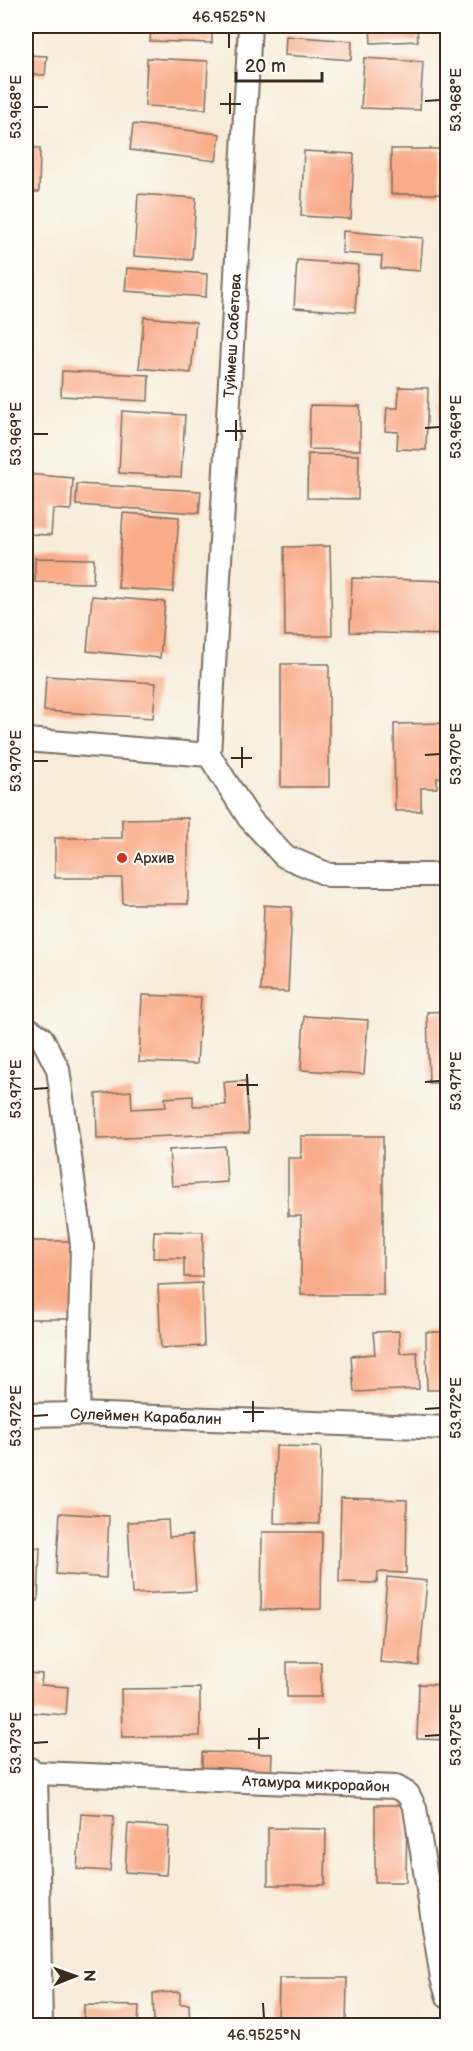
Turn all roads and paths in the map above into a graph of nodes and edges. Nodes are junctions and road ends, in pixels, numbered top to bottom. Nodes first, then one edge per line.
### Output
1 (250, 26) edge
2 (26, 740) edge
3 (209, 755) junction
4 (447, 876) edge
5 (26, 1027) edge
6 (78, 1414) junction
7 (26, 1415) edge
8 (447, 1428) edge
9 (31, 1770) edge
10 (446, 1984) edge
11 (41, 2025) edge

1 - 3 street, Туймеш Сабетова
2 - 3 street
3 - 4 street
5 - 6 street
6 - 7 street, Сулеймен Карабалин
6 - 8 street, Сулеймен Карабалин
9 - 10 street, Атамура микрорайон
9 - 11 street, Атамура микрорайон

